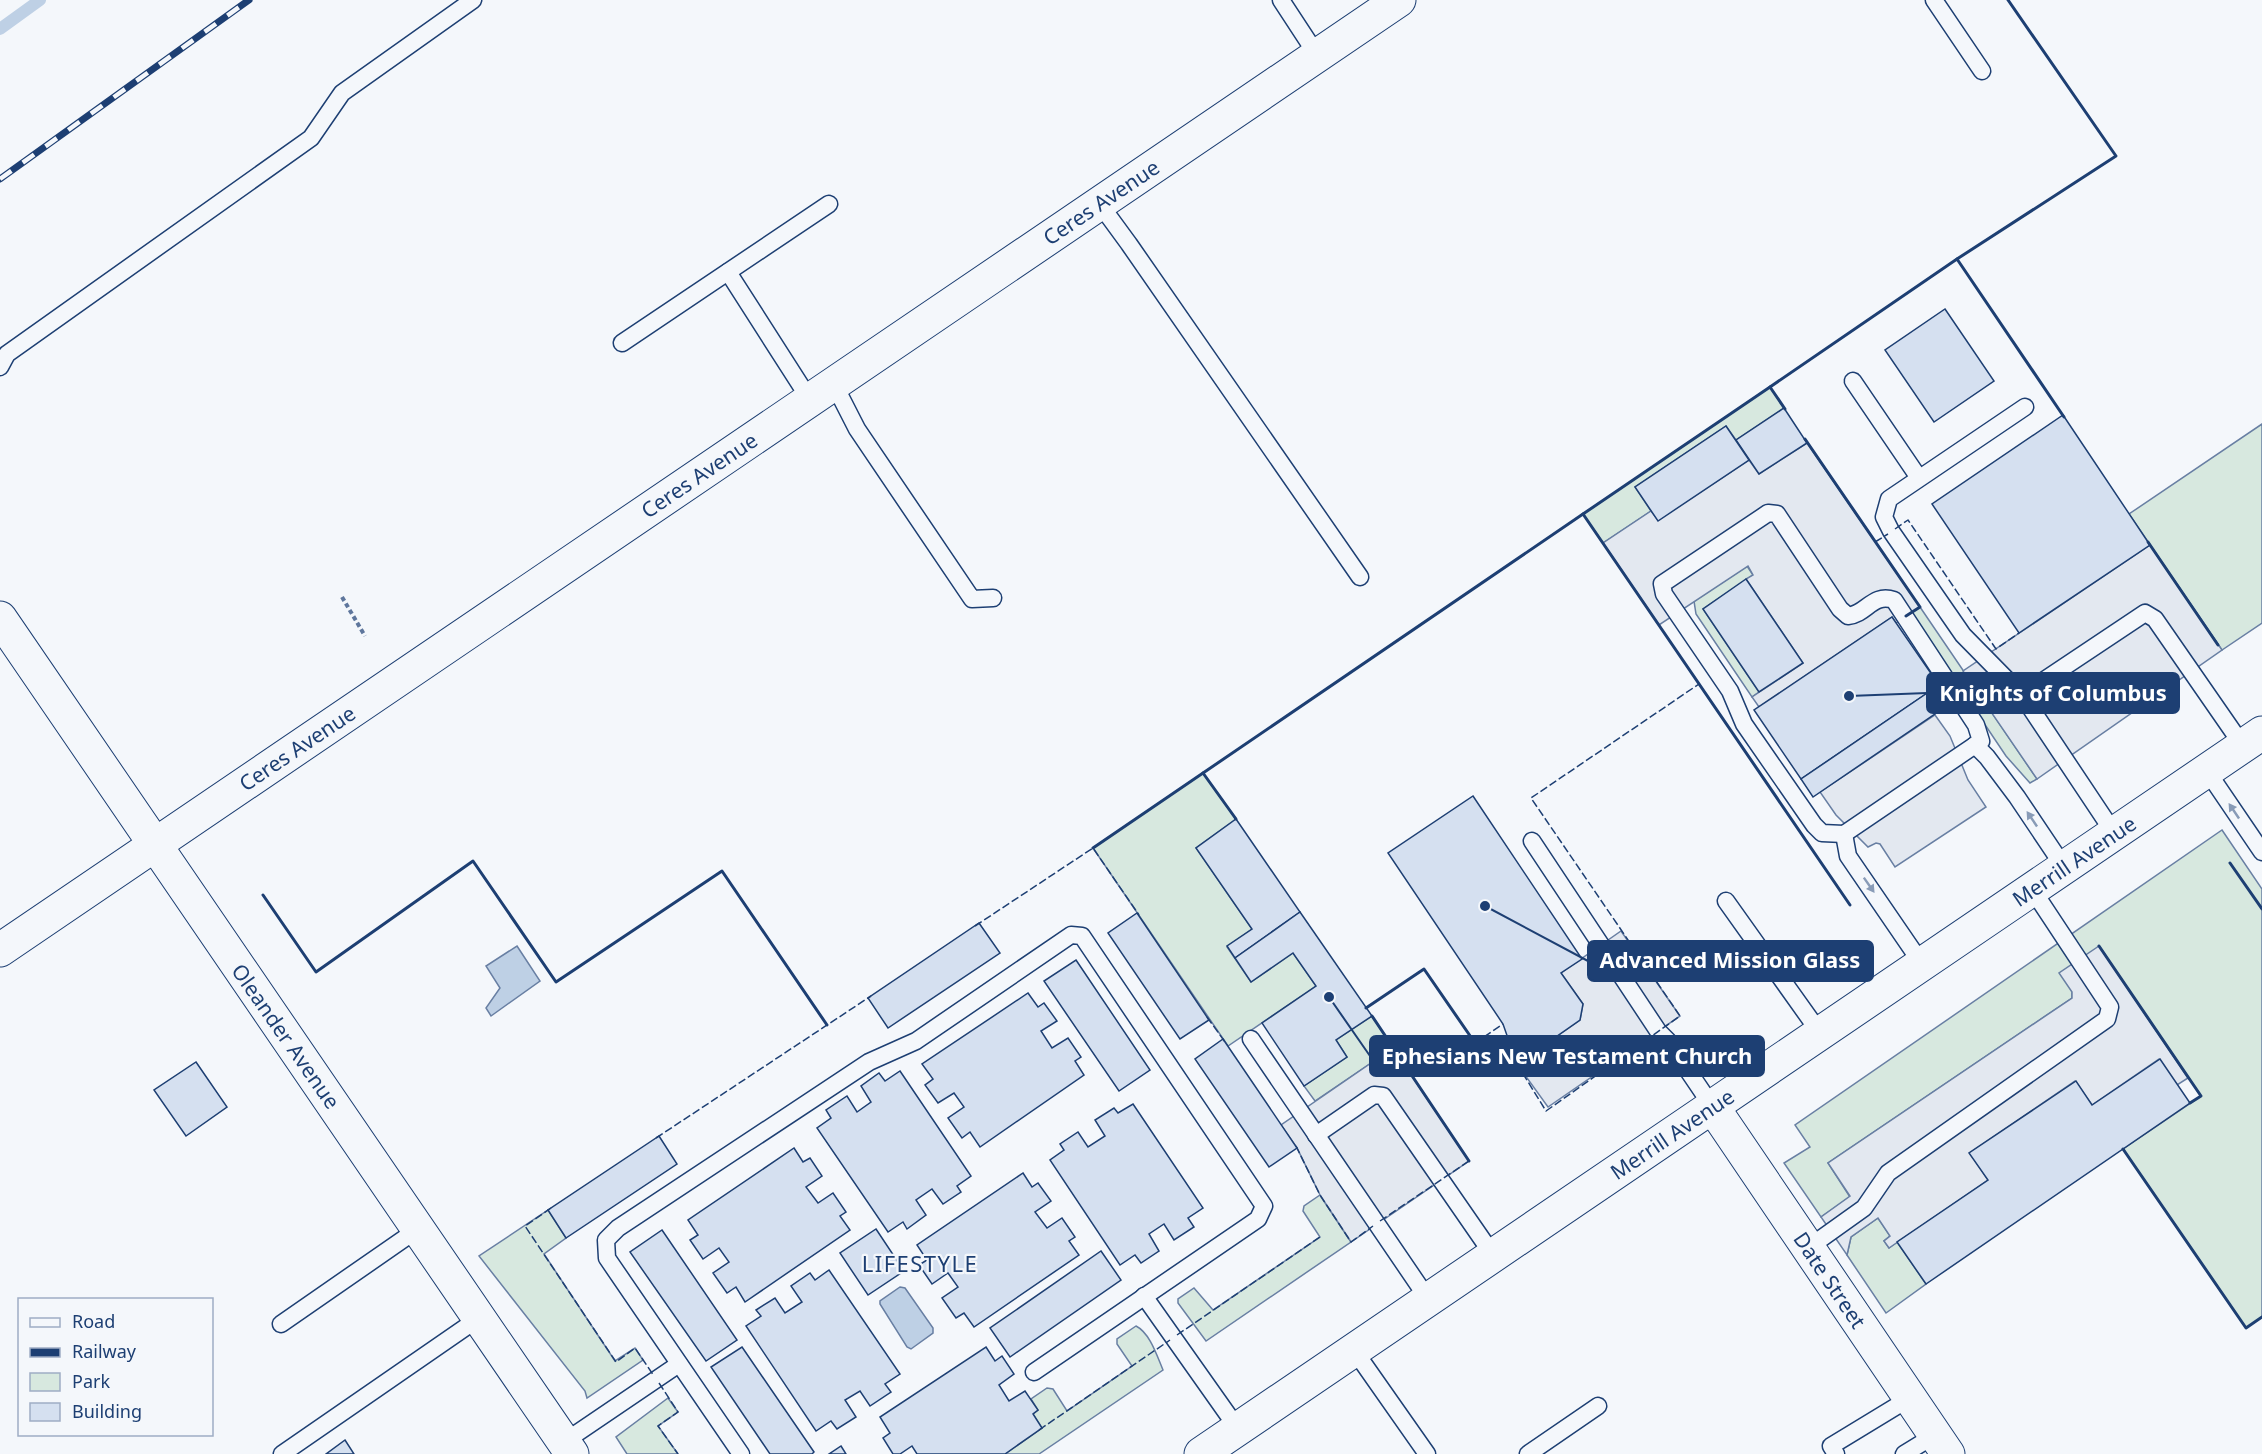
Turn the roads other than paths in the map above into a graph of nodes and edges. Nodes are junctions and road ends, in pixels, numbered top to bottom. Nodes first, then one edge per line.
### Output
1 (473, 0) edge
2 (1281, 0) edge
3 (1399, 0) edge
4 (1934, 0) edge
5 (1317, 56) junction
6 (1982, 71) dead end
7 (1099, 203) junction
8 (829, 204) dead end
9 (728, 272) junction
10 (622, 344) dead end
11 (0, 367) edge
12 (1853, 381) dead end
13 (822, 392) junction
14 (2025, 407) dead end
15 (1919, 478) junction
16 (1360, 577) dead end
17 (993, 598) dead end
18 (0, 618) edge
19 (2022, 695) junction
20 (2253, 739) edge
21 (1975, 745) junction
22 (2207, 771) junction
23 (2114, 833) junction
24 (1844, 834) junction
25 (1532, 841) dead end
26 (155, 846) junction
27 (2262, 852) edge
28 (2064, 867) junction
29 (2032, 889) junction
30 (1726, 901) dead end
31 (0, 950) edge
32 (1922, 964) junction
33 (1820, 1033) junction
34 (1251, 1039) dead end
35 (1712, 1106) junction
36 (1316, 1135) junction
37 (418, 1229) junction
38 (1808, 1248) junction
39 (1493, 1255) junction
40 (1144, 1296) junction
41 (1428, 1299) junction
42 (479, 1318) junction
43 (281, 1324) dead end
44 (1354, 1350) junction
45 (680, 1364) junction
46 (1034, 1372) dead end
47 (1910, 1398) junction
48 (1598, 1406) dead end
49 (1238, 1429) junction
50 (1942, 1445) edge
51 (568, 1448) edge
52 (282, 1454) edge
53 (741, 1454) edge
54 (1201, 1454) edge
55 (1426, 1454) edge
56 (1528, 1454) edge
57 (1836, 1454) edge
58 (1904, 1454) edge

1 - 11 lane
2 - 5 lane
3 - 5 street, Ceres Avenue
4 - 6 lane
5 - 7 street, Ceres Avenue
7 - 13 street, Ceres Avenue
7 - 16 lane
8 - 9 lane
9 - 10 lane
9 - 13 lane
12 - 15 lane
13 - 17 lane
13 - 26 street, Ceres Avenue
14 - 15 lane
15 - 19 lane
18 - 26 street, Oleander Avenue
19 - 20 lane
19 - 23 lane
20 - 22 street, Merrill Avenue
21 - 24 lane
21 - 24 lane
28 -> 21 lane
22 - 23 street, Merrill Avenue
27 -> 22 lane
23 - 28 street, Merrill Avenue
24 -> 32 lane
25 - 35 lane
26 - 31 street, Ceres Avenue
26 - 37 street, Oleander Avenue
28 - 29 street, Merrill Avenue
29 - 32 street, Merrill Avenue
29 - 38 lane
30 - 33 lane
32 - 33 street, Merrill Avenue
33 - 35 street, Merrill Avenue
34 - 36 lane
35 - 38 street, Date Street
35 - 39 street, Merrill Avenue
36 - 39 lane
36 - 41 lane
37 - 42 street, Oleander Avenue
37 - 43 lane
38 - 47 street, Date Street
39 - 41 street, Merrill Avenue
40 - 45 lane
40 - 46 lane
40 - 49 lane
41 - 44 street, Merrill Avenue
42 - 51 street, Oleander Avenue
42 - 52 lane
44 - 49 street, Merrill Avenue
44 - 55 lane
45 - 51 lane
45 - 53 lane
47 - 50 street, Date Street
47 - 57 lane
48 - 56 lane
49 - 54 street, Merrill Avenue
50 - 58 lane

